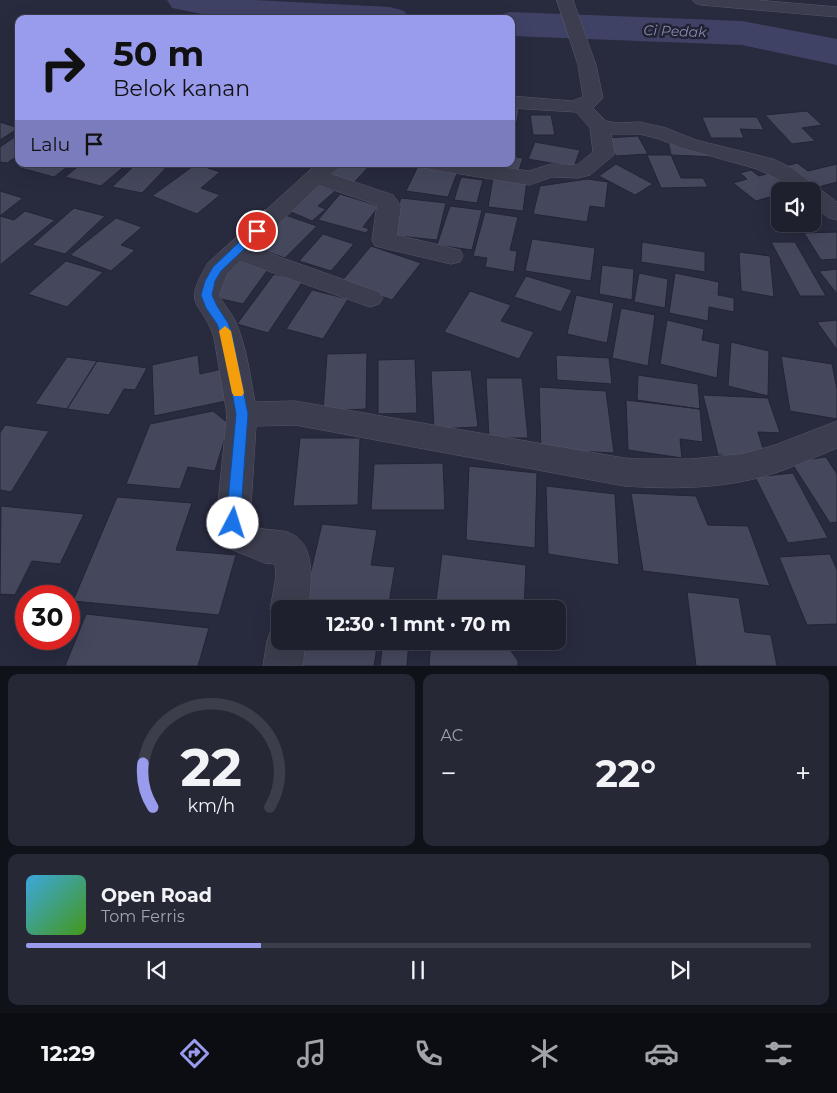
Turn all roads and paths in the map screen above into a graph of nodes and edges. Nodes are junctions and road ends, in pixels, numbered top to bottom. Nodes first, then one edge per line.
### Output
1 (564, 0) edge
2 (701, 0) edge
3 (837, 12) edge
4 (515, 102) edge
5 (582, 106) junction
6 (600, 126) junction
7 (457, 167) edge
8 (321, 170) edge
9 (796, 182) edge
10 (821, 201) edge
11 (837, 213) edge
12 (236, 251) junction
13 (450, 256) dead end
14 (370, 298) dead end
15 (242, 414) junction
16 (837, 434) edge
17 (290, 600) edge
18 (285, 650) edge
19 (283, 666) edge

1 - 5 street
2 - 3 street
4 - 5 street
5 - 6 street
6 - 7 street
6 - 9 street
8 - 12 street
8 - 13 street
10 - 11 street
12 - 14 street
12 - 15 street
15 - 16 street
15 - 17 street
18 - 19 street

